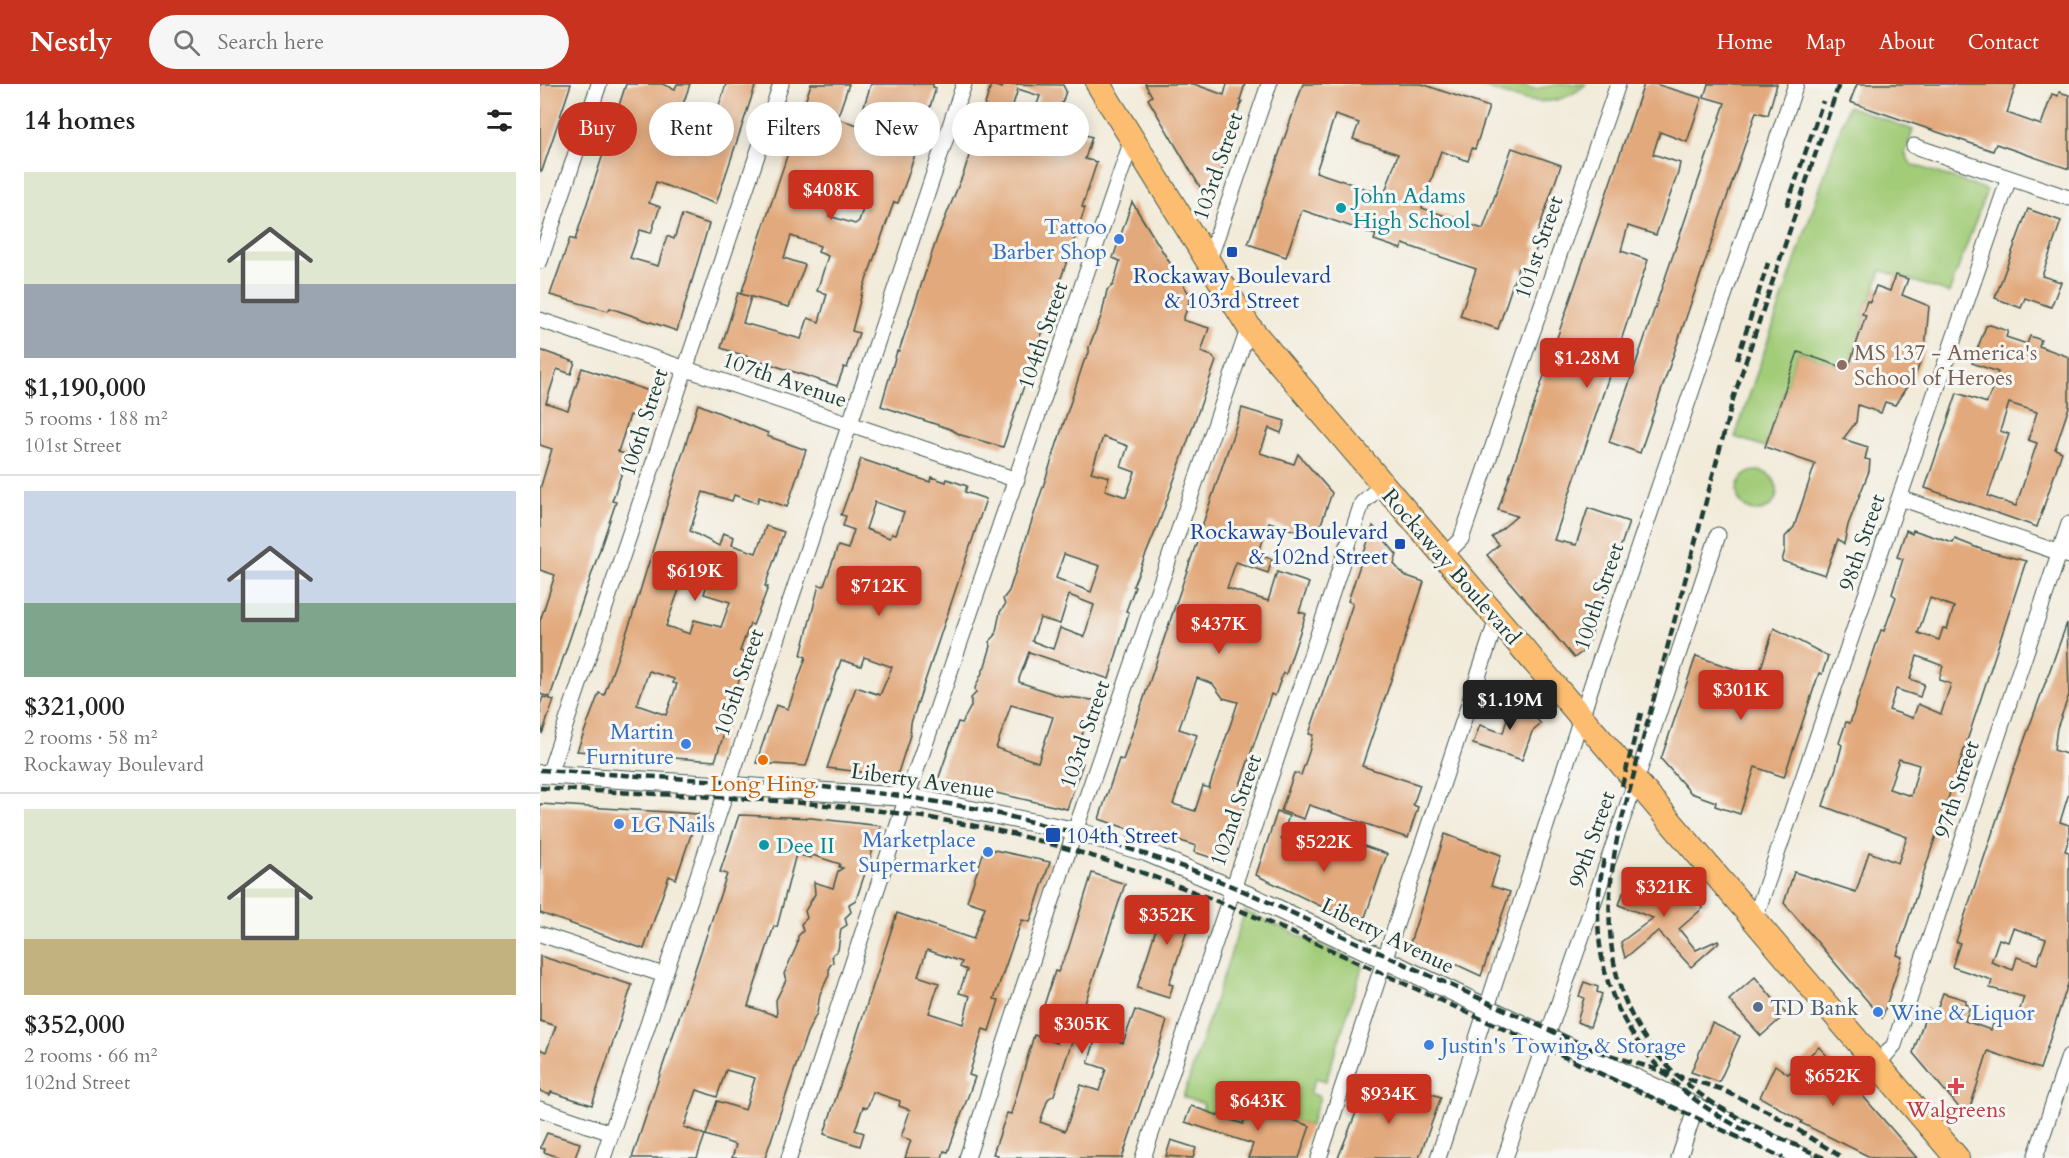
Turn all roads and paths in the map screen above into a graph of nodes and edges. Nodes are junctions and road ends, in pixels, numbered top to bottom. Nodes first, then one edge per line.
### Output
1 (599, 84) edge
2 (781, 84) edge
3 (964, 84) edge
4 (1098, 84) edge
5 (1269, 84) edge
6 (1618, 84) edge
7 (1796, 84) edge
8 (1132, 140) junction
9 (1914, 146) dead end
10 (2009, 178) junction
11 (2069, 198) edge
12 (540, 261) edge
13 (1208, 263) junction
14 (540, 320) edge
15 (1248, 327) junction
16 (684, 369) junction
17 (849, 424) junction
18 (1017, 480) junction
19 (1382, 485) junction
20 (1900, 498) junction
21 (2069, 524) edge
22 (1718, 535) dead end
23 (2064, 554) edge
24 (1443, 556) junction
25 (1497, 619) junction
26 (1581, 718) junction
27 (545, 774) edge
28 (1634, 781) junction
29 (727, 784) junction
30 (907, 797) junction
31 (1075, 831) junction
32 (1232, 888) junction
33 (1754, 921) junction
34 (540, 934) edge
35 (1386, 960) junction
36 (664, 975) junction
37 (1488, 1011) junction
38 (1546, 1038) junction
39 (2069, 1056) edge
40 (1878, 1064) junction
41 (1696, 1107) junction
42 (540, 1109) edge
43 (611, 1133) junction
44 (603, 1158) edge
45 (789, 1158) edge
46 (967, 1158) edge
47 (1143, 1158) edge
48 (1319, 1158) edge
49 (1438, 1158) edge
50 (1505, 1158) edge
51 (1678, 1158) edge
52 (1804, 1158) edge
53 (1957, 1158) edge
54 (2035, 1158) edge

1 - 12 street
2 - 16 street, 106th Street
3 - 17 street, 105th Street
4 - 8 main road, Rockaway Boulevard
5 - 13 street, 103rd Street
6 - 24 street, 101st Street
7 - 26 street, 100th Street
8 - 13 main road, Rockaway Boulevard
8 - 18 street, 104th Street
9 - 10 street
10 - 11 street
10 - 20 street, 98th Street
13 - 15 main road, Rockaway Boulevard
14 - 16 street, 107th Avenue
15 - 19 main road, Rockaway Boulevard
15 - 31 street, 103rd Street
16 - 17 street, 107th Avenue
16 - 27 street, 106th Street
17 - 18 street, 107th Avenue
17 - 29 street, 105th Street
18 - 30 street, 104th Street
19 - 24 main road, Rockaway Boulevard
19 - 32 street, 102nd Street
20 - 23 street
20 - 33 street, 98th Street
21 - 23 street, 97th Street
22 - 28 street, 99th Street
23 - 40 street, 97th Street
24 - 25 main road, Rockaway Boulevard
25 - 26 main road, Rockaway Boulevard
25 - 35 street
26 - 28 main road, Rockaway Boulevard
26 - 37 street, 100th Street
27 - 29 street, Liberty Avenue
28 - 33 main road, Rockaway Boulevard
28 - 38 street, 99th Street
29 - 30 street, Liberty Avenue
29 - 36 street, 105th Street
30 - 31 street, Liberty Avenue
30 - 45 street, 104th Street
31 - 32 street, Liberty Avenue
31 - 46 street, 103rd Street
32 - 35 street, Liberty Avenue
32 - 47 street, 102nd Street
33 - 40 main road, Rockaway Boulevard
34 - 36 street
35 - 37 street, Liberty Avenue
35 - 48 street
36 - 43 street, 105th Street
37 - 38 street, Liberty Avenue
37 - 49 street, 100th Street
38 - 41 street, Liberty Avenue
38 - 50 street, 99th Street
39 - 54 street
40 - 53 main road, Rockaway Boulevard
41 - 51 street
41 - 52 street, Liberty Avenue
42 - 43 street
43 - 44 street, 105th Street

